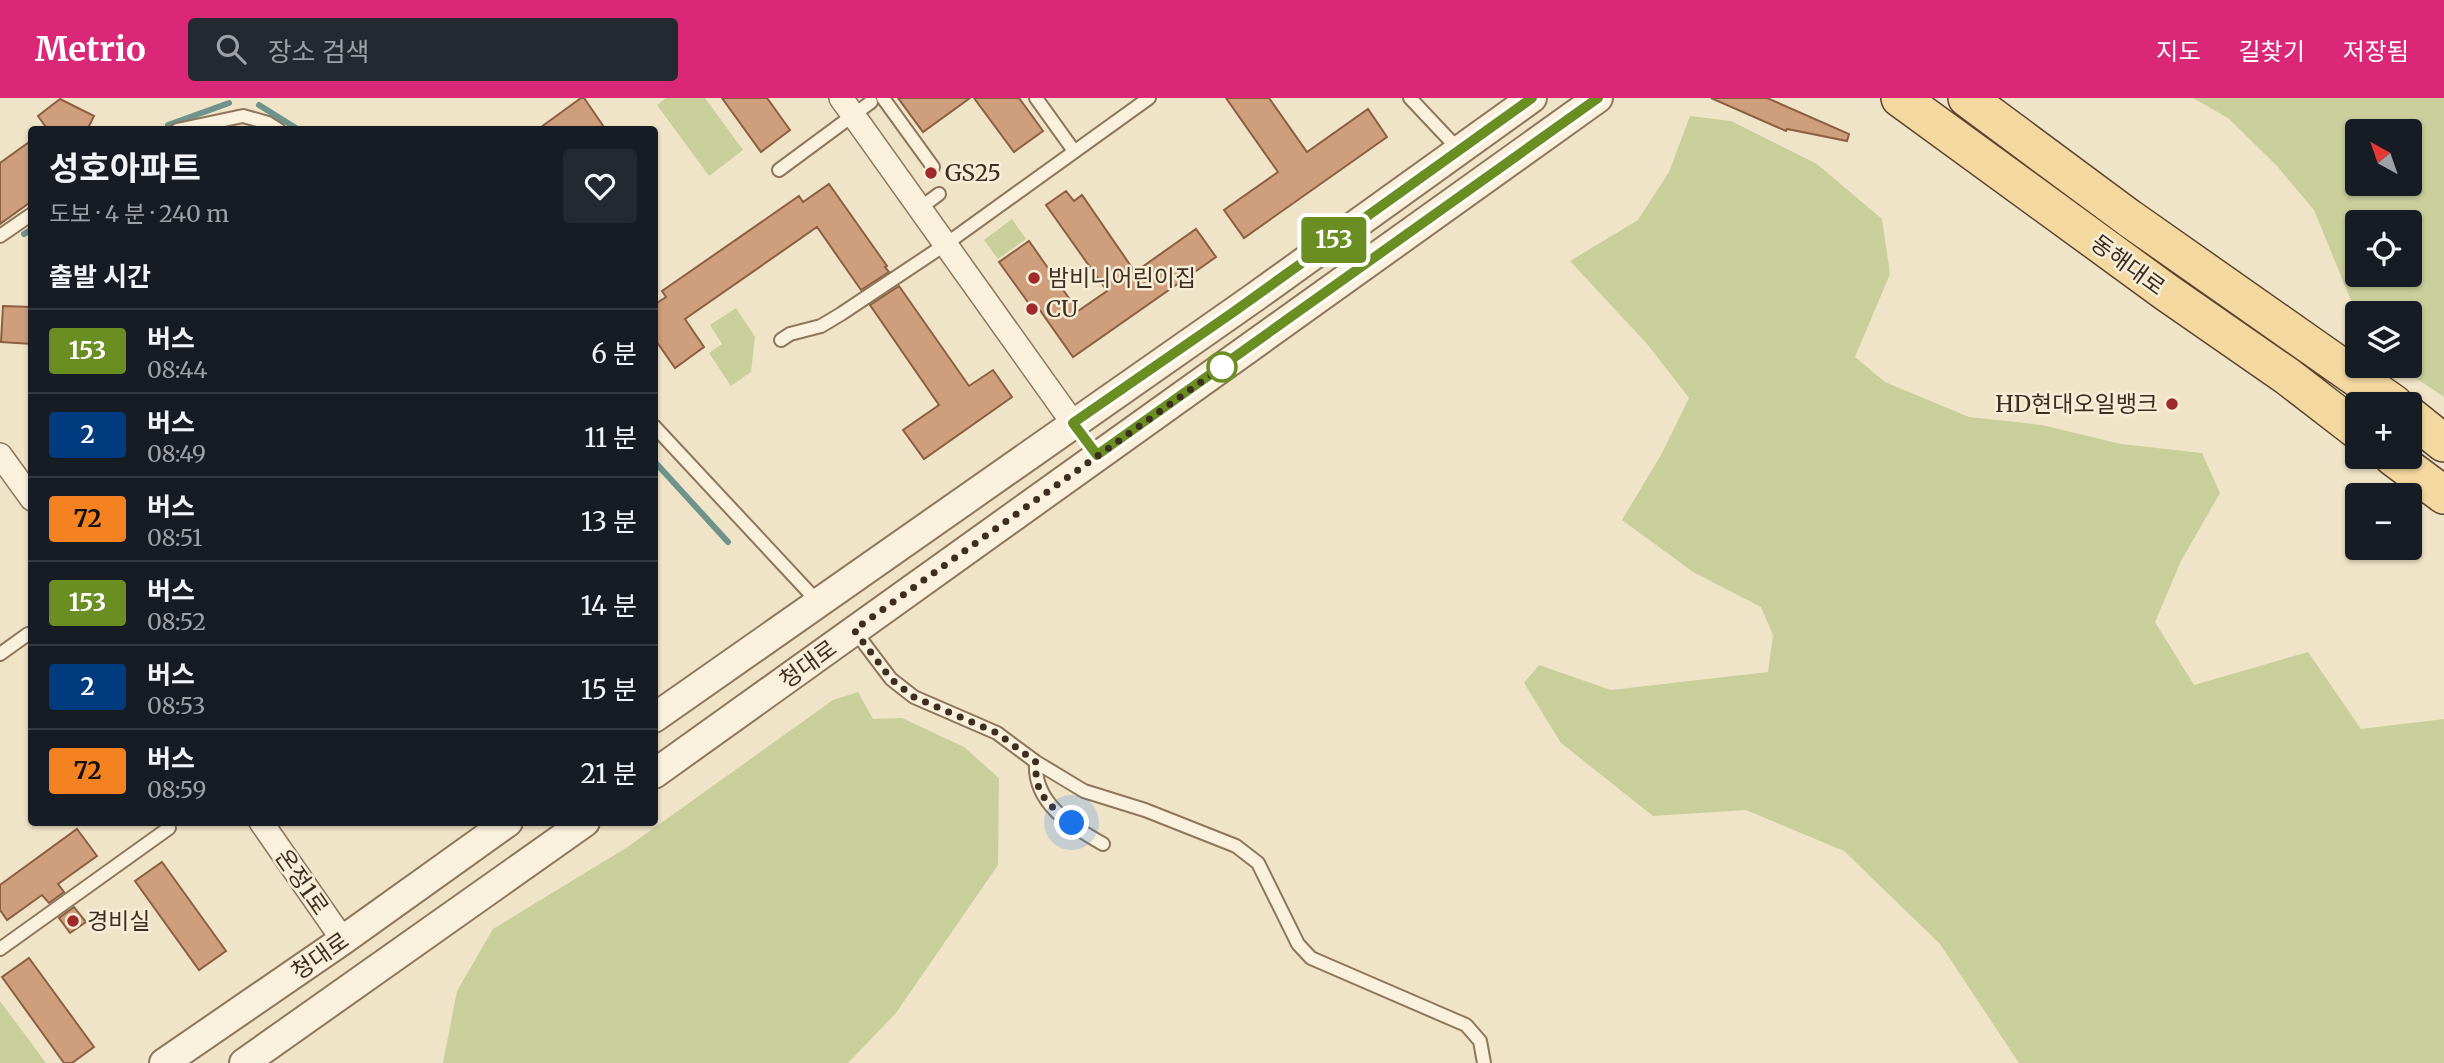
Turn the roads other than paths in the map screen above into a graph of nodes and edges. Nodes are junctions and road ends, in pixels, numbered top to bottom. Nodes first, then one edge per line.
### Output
1 (1036, 98) edge
2 (1149, 98) edge
3 (1409, 98) edge
4 (1532, 98) edge
5 (1598, 98) edge
6 (1900, 98) edge
7 (1967, 98) edge
8 (862, 103) edge
9 (196, 126) edge
10 (273, 126) edge
11 (1459, 150) junction
12 (1074, 151) junction
13 (933, 167) dead end
14 (779, 170) dead end
15 (1485, 179) junction
16 (939, 194) dead end
17 (920, 208) junction
18 (28, 217) edge
19 (0, 236) edge
20 (946, 244) junction
21 (781, 340) dead end
22 (2378, 392) edge
23 (2345, 420) edge
24 (1073, 423) junction
25 (2422, 426) edge
26 (658, 430) edge
27 (2444, 443) edge
28 (1097, 455) junction
29 (0, 456) edge
30 (2409, 469) edge
31 (28, 494) edge
32 (2444, 495) edge
33 (818, 602) junction
34 (854, 630) junction
35 (28, 634) dead end
36 (0, 654) edge
37 (658, 715) edge
38 (1036, 762) junction
39 (658, 771) edge
40 (264, 826) edge
41 (502, 826) edge
42 (579, 826) edge
43 (169, 828) dead end
44 (1103, 844) dead end
45 (343, 940) junction
46 (0, 950) edge
47 (368, 976) junction
48 (305, 1020) junction
49 (164, 1063) edge
50 (244, 1063) edge
51 (251, 1063) edge
52 (1483, 1063) edge

1 - 12 lane
2 - 12 lane
3 - 11 lane
4 - 11 street, 청대로
5 - 15 street, 청대로
6 - 23 main road, 동해대로
7 - 22 main road, 동해대로
8 - 13 lane
8 - 14 lane
8 - 17 street
9 - 10 lane
11 - 15 street
11 - 24 street, 청대로
12 - 20 lane
15 - 28 street, 청대로
16 - 17 lane
17 - 20 street
18 - 19 lane
20 - 21 lane
20 - 24 street
24 - 28 street
24 - 33 street, 청대로
25 - 27 main road
26 - 33 lane
28 - 34 street, 청대로
29 - 31 street
30 - 32 main road
33 - 37 street, 청대로
34 - 38 lane
34 - 39 street, 청대로
35 - 36 lane
38 - 44 lane
38 - 52 lane
40 - 45 street, 온정1로
41 - 45 street, 청대로
42 - 47 street, 청대로
43 - 46 lane
45 - 47 street, 온정1로
45 - 49 street, 청대로
47 - 48 street, 청대로
48 - 50 street, 청대로
48 - 51 street

